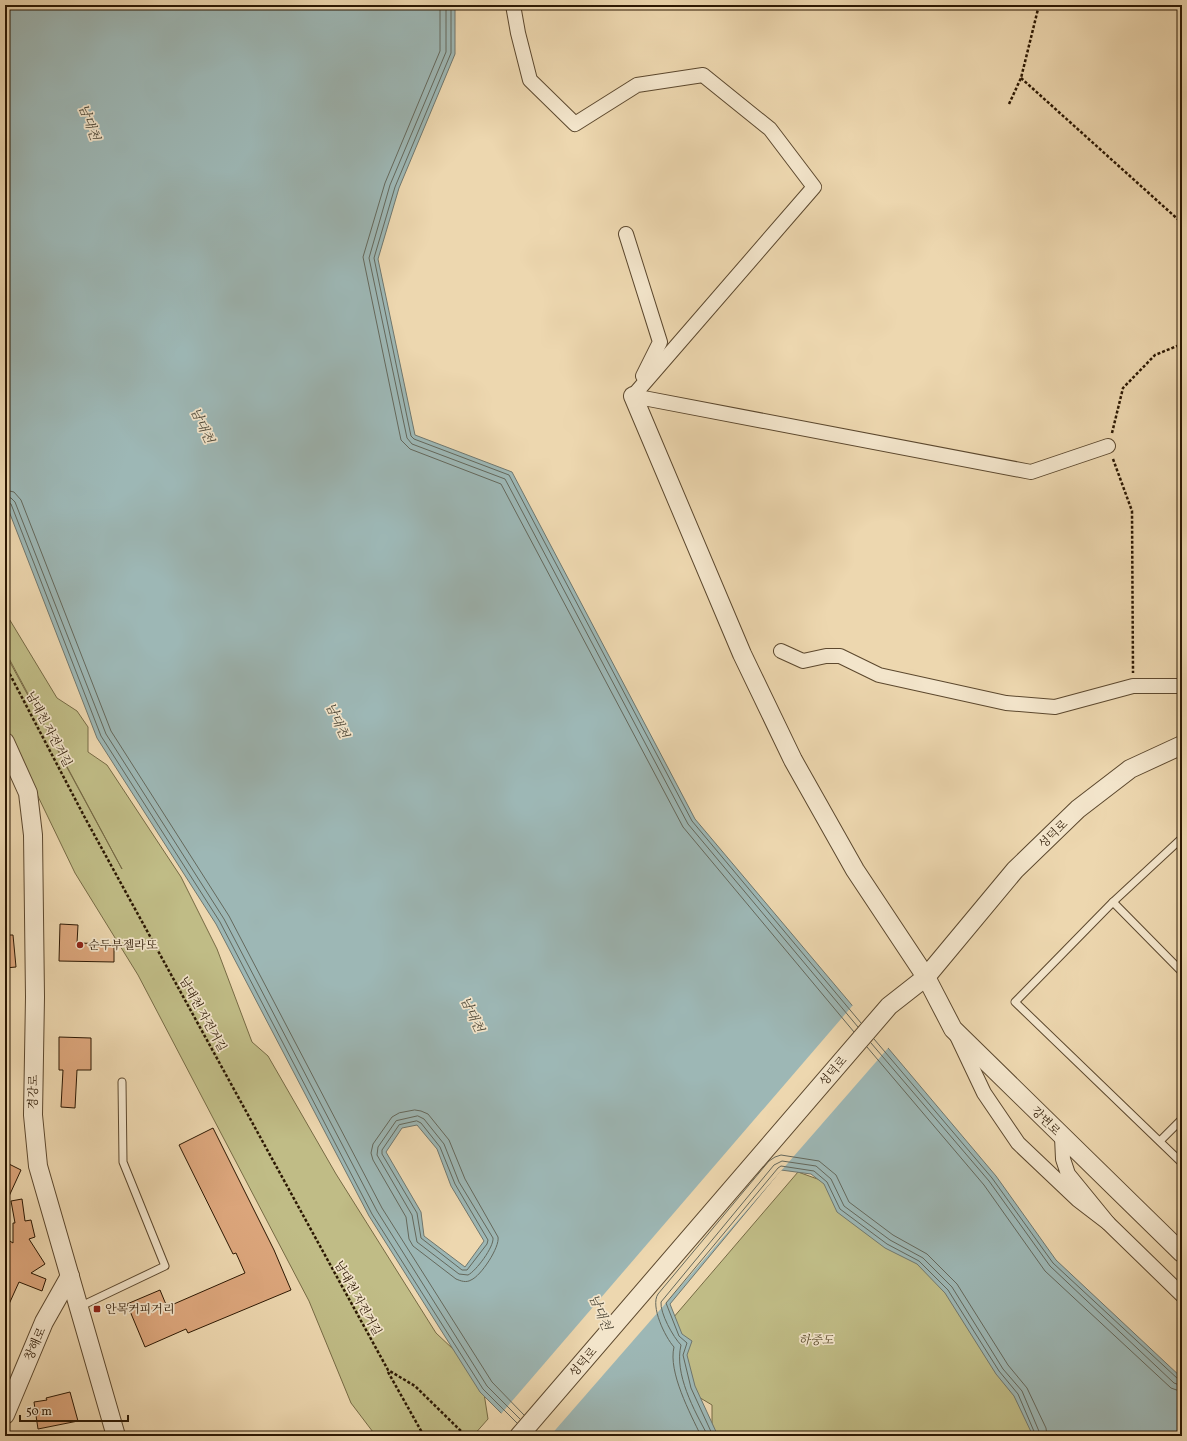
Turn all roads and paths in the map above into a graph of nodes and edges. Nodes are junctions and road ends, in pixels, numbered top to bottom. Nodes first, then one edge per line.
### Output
1 (513, 5) edge
2 (1039, 5) edge
3 (1021, 78) junction
4 (1009, 104) dead end
5 (1182, 223) edge
6 (626, 234) dead end
7 (1182, 344) edge
8 (633, 396) junction
9 (1108, 446) junction
10 (781, 651) dead end
11 (5, 665) edge
12 (1133, 686) junction
13 (1182, 686) edge
14 (5, 742) edge
15 (1182, 745) edge
16 (1182, 838) edge
17 (1113, 902) junction
18 (1182, 972) edge
19 (926, 977) junction
20 (953, 1028) junction
21 (122, 1082) dead end
22 (1182, 1119) edge
23 (1062, 1137) junction
24 (1160, 1141) junction
25 (1182, 1163) edge
26 (1108, 1223) junction
27 (1182, 1253) edge
28 (70, 1276) junction
29 (1182, 1296) edge
30 (79, 1307) junction
31 (388, 1370) junction
32 (5, 1415) edge
33 (116, 1436) edge
34 (424, 1436) edge
35 (466, 1436) edge
36 (519, 1436) edge

1 - 8 street
2 - 3 path
3 - 4 path
3 - 5 path
6 - 8 street
7 - 9 path
8 - 9 street
8 - 19 street, 강변로
9 - 12 path
10 - 12 street
11 - 31 path, 남대천 자전거길
12 - 13 street
14 - 28 street, 경강로
15 - 19 street, 성덕로
16 - 17 lane
17 - 18 lane
17 - 24 lane
19 - 20 street, 강변로
19 - 36 street, 성덕로
20 - 23 street, 강변로
20 - 26 street
21 - 30 lane
22 - 24 lane
23 - 26 street
23 - 27 street, 강변로
24 - 25 lane
26 - 29 street
28 - 30 street, 경강로
28 - 32 street, 창해로
30 - 33 street, 경강로
31 - 34 path, 남대천 자전거길
31 - 35 path

